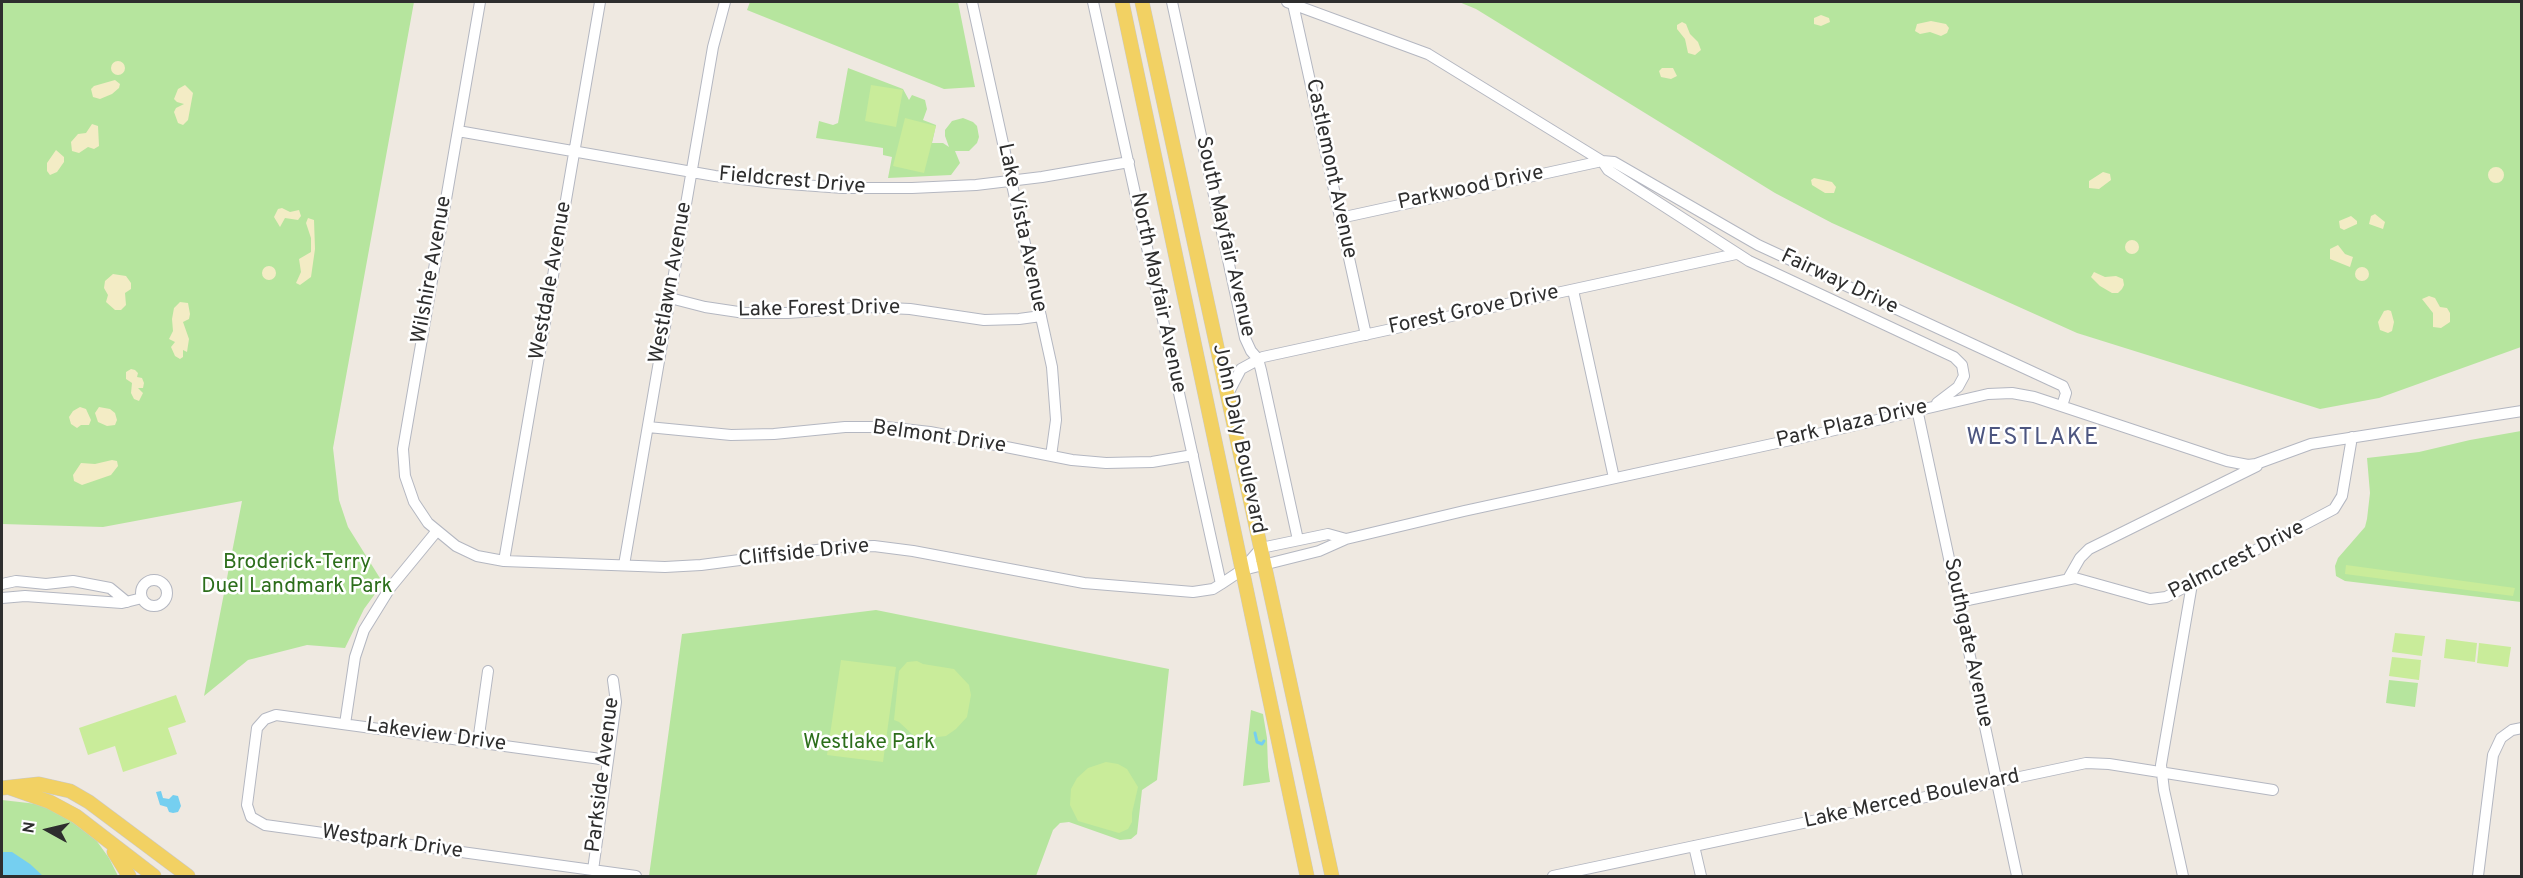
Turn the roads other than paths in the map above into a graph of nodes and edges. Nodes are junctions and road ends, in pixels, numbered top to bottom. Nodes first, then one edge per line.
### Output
1 (480, 2) edge
2 (600, 2) edge
3 (725, 2) edge
4 (972, 2) edge
5 (1094, 2) edge
6 (1122, 2) edge
7 (1142, 2) edge
8 (1172, 2) edge
9 (1290, 3) edge
10 (458, 131) junction
11 (575, 151) junction
12 (1602, 161) junction
13 (1129, 162) junction
14 (691, 172) junction
15 (1011, 181) junction
16 (1340, 218) junction
17 (1736, 254) junction
18 (1573, 290) junction
19 (670, 298) junction
20 (1041, 316) junction
21 (1366, 334) junction
22 (1258, 359) junction
23 (1228, 394) junction
24 (1933, 405) junction
25 (2062, 406) junction
26 (1917, 409) junction
27 (2522, 411) edge
28 (648, 427) junction
29 (2352, 437) junction
30 (1193, 455) junction
31 (1051, 456) junction
32 (2265, 461) junction
33 (1614, 478) junction
34 (436, 531) junction
35 (1346, 539) junction
36 (1298, 540) junction
37 (1261, 548) junction
38 (504, 561) junction
39 (1265, 563) junction
40 (624, 565) junction
41 (1242, 570) junction
42 (2068, 579) junction
43 (2, 584) edge
44 (1221, 584) junction
45 (2192, 584) junction
46 (2, 598) edge
47 (142, 598) dead end
48 (127, 602) junction
49 (1958, 602) junction
50 (488, 671) dead end
51 (613, 680) dead end
52 (265, 719) joint
53 (345, 724) junction
54 (2522, 728) edge
55 (478, 742) junction
56 (608, 760) junction
57 (2162, 773) junction
58 (1996, 783) junction
59 (1288, 787) junction
60 (6, 788) edge
61 (2273, 790) dead end
62 (102, 836) junction
63 (1694, 846) junction
64 (593, 870) junction
65 (129, 876) edge
66 (154, 876) edge
67 (188, 876) edge
68 (636, 876) edge
69 (1299, 876) edge
70 (1307, 876) edge
71 (1332, 876) edge
72 (1553, 876) edge
73 (1701, 876) edge
74 (2017, 876) edge
75 (2183, 876) edge
76 (2478, 876) edge

1 - 10 street, Wilshire Avenue
2 - 11 street, Westdale Avenue
3 - 14 street, Westlawn Avenue
4 - 15 street, Lake Vista Avenue
5 - 13 street, North Mayfair Avenue
6 - 41 main road, John Daly Boulevard
7 - 23 main road, John Daly Boulevard
8 - 22 street, South Mayfair Avenue
9 - 12 street, Fairway Drive
9 - 16 street, Castlemont Avenue
10 - 11 street, Fieldcrest Drive
10 - 34 street, Wilshire Avenue
11 - 14 street, Fieldcrest Drive
11 - 38 street, Westdale Avenue
12 - 16 street, Parkwood Drive
12 - 17 street, Fairway Drive
12 - 25 street, Fairway Drive
13 - 15 street, Fieldcrest Drive
13 - 30 street, North Mayfair Avenue
14 - 15 street, Fieldcrest Drive
14 - 19 street, Westlawn Avenue
15 - 20 street, Lake Vista Avenue
16 - 21 street, Castlemont Avenue
17 - 18 street, Forest Grove Drive
17 - 24 street, Fairway Drive
18 - 21 street, Forest Grove Drive
18 - 33 street
19 - 20 street, Lake Forest Drive
19 - 28 street, Westlawn Avenue
20 - 31 street, Lake Vista Avenue
21 - 22 street, Forest Grove Drive
22 - 23 street, Forest Grove Drive
22 - 36 street, South Mayfair Avenue
23 - 37 main road, John Daly Boulevard
24 - 25 street, Park Plaza Drive
24 - 26 street, Park Plaza Drive
25 - 32 street, Park Plaza Drive
26 - 33 street, Park Plaza Drive
26 - 49 street, Southgate Avenue
27 - 29 street, Park Plaza Drive
28 - 31 street, Belmont Drive
28 - 40 street, Westlawn Avenue
29 - 32 street, Park Plaza Drive
29 - 45 street, Palmcrest Drive
30 - 31 street, Belmont Drive
30 - 44 street, North Mayfair Avenue
32 - 42 street
33 - 35 street, Park Plaza Drive
34 - 38 street, Cliffside Drive
34 - 53 street
35 - 36 street, Park Plaza Drive
35 - 39 street, Park Plaza Drive
36 - 37 street, Park Plaza Drive
37 - 39 main road, John Daly Boulevard
37 - 41 street
38 - 40 street, Cliffside Drive
39 - 41 street, Park Plaza Drive
39 - 71 main road, John Daly Boulevard
40 - 44 street, Cliffside Drive
41 - 44 street, Cliffside Drive
41 - 59 main road, John Daly Boulevard
42 - 45 street, Palmcrest Drive
42 - 49 street, Palmcrest Drive
43 - 48 street
45 - 57 street
46 - 48 street
47 - 48 street
49 - 58 street, Southgate Avenue
50 - 55 street
51 - 56 street, Parkside Avenue
52 - 53 street, Lakeview Drive
52 - 64 street, Westpark Drive
53 - 55 street, Lakeview Drive
54 - 76 street
55 - 56 street, Lakeview Drive
56 - 64 street, Parkside Avenue
57 - 58 street, Lake Merced Boulevard
57 - 61 street, Lake Merced Boulevard
57 - 75 street
58 - 63 street, Lake Merced Boulevard
58 - 74 street, Southgate Avenue
59 - 69 main road
59 - 70 main road, John Daly Boulevard
60 - 62 main road
60 - 67 main road
62 - 65 main road
62 - 66 main road
63 - 72 street, Lake Merced Boulevard
63 - 73 street
64 - 68 street, Westpark Drive

